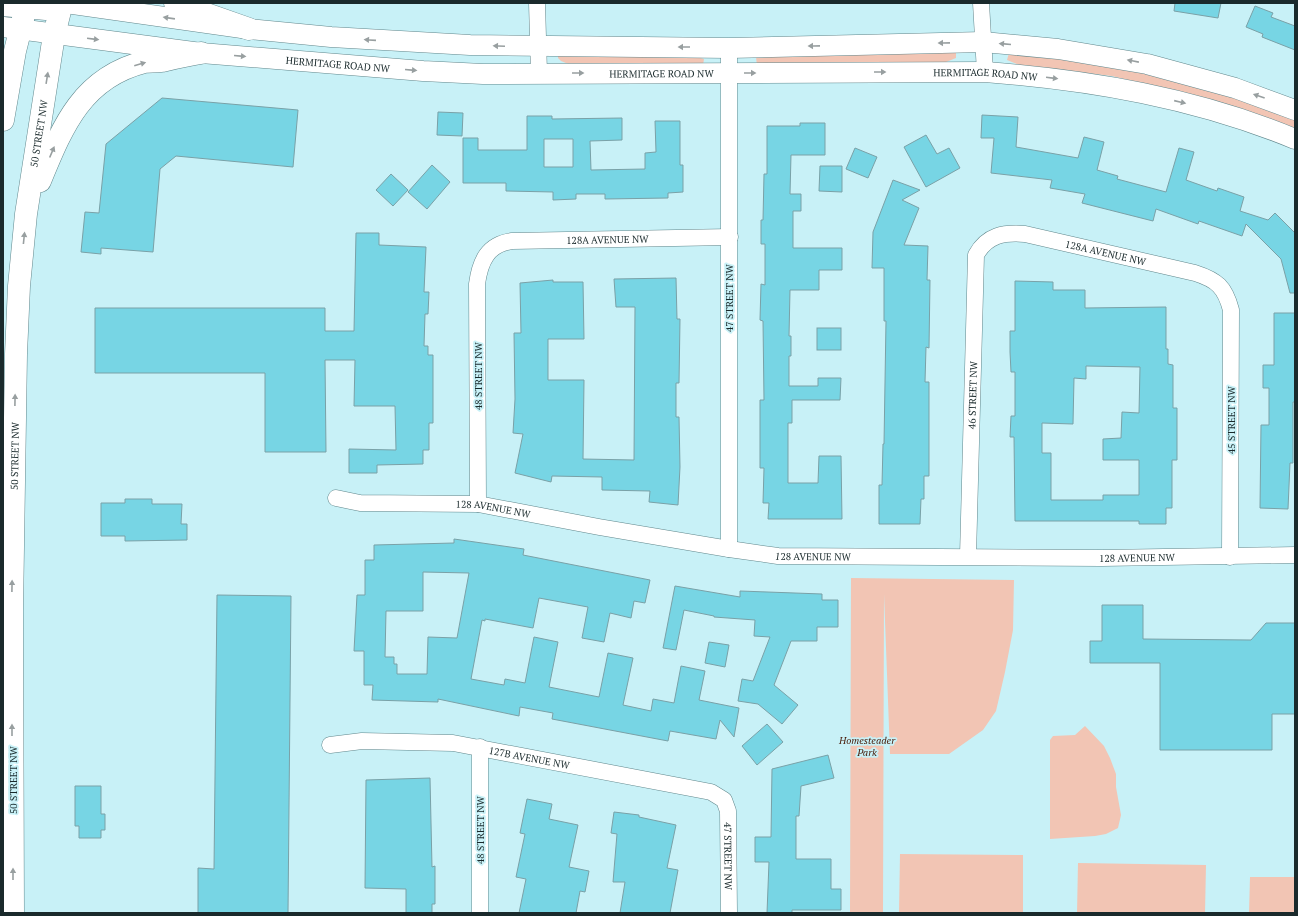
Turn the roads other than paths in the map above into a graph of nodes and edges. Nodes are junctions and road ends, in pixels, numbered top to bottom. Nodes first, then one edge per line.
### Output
1 (61, 3) edge
2 (66, 3) edge
3 (174, 3) edge
4 (537, 3) edge
5 (981, 3) edge
6 (3, 6) edge
7 (26, 6) edge
8 (12, 29) edge
9 (249, 29) junction
10 (54, 35) junction
11 (983, 42) junction
12 (538, 47) junction
13 (729, 48) junction
14 (201, 53) junction
15 (985, 72) junction
16 (539, 73) junction
17 (729, 73) junction
18 (1295, 110) edge
19 (3, 120) edge
20 (1295, 139) edge
21 (26, 214) junction
22 (730, 237) junction
23 (989, 239) joint
24 (488, 251) joint
25 (1221, 286) joint
26 (336, 498) dead end
27 (478, 504) junction
28 (729, 549) junction
29 (968, 556) junction
30 (1295, 556) edge
31 (1230, 557) junction
32 (7, 611) edge
33 (330, 745) dead end
34 (480, 746) junction
35 (724, 800) joint
36 (13, 913) edge
37 (480, 913) edge
38 (730, 913) edge

1 - 7 street
1 - 10 main road, 50 STREET NW
9 -> 2 street
3 - 9 main road
4 - 12 street
5 - 11 street
6 - 7 street
7 - 8 main road
8 - 10 street, HERMITAGE ROAD NW
8 - 19 main road
12 -> 9 street
10 -> 14 street, HERMITAGE ROAD NW
21 -> 10 main road, 50 STREET NW
11 -> 13 street
11 - 15 street
18 -> 11 street
13 -> 12 street
12 - 16 street
13 - 17 street, 47 STREET NW
14 -> 16 street, HERMITAGE ROAD NW
21 -> 14 main road
17 -> 15 street, HERMITAGE ROAD NW
15 -> 20 street, HERMITAGE ROAD NW
16 -> 17 street, HERMITAGE ROAD NW
17 - 22 street, 47 STREET NW
32 -> 21 main road, 50 STREET NW
22 - 24 street, 128A AVENUE NW
22 - 28 street, 47 STREET NW
23 - 25 street, 128A AVENUE NW
23 - 29 street, 46 STREET NW
24 - 27 street, 48 STREET NW
25 - 31 street, 45 STREET NW
26 - 27 street, 128 AVENUE NW
27 - 28 street, 128 AVENUE NW
28 - 29 street, 128 AVENUE NW
29 - 31 street, 128 AVENUE NW
30 - 31 street, 128 AVENUE NW
36 -> 32 main road, 50 STREET NW
33 - 34 street, 127B AVENUE NW
34 - 35 street, 127B AVENUE NW
34 - 37 street, 48 STREET NW
35 - 38 street, 47 STREET NW

